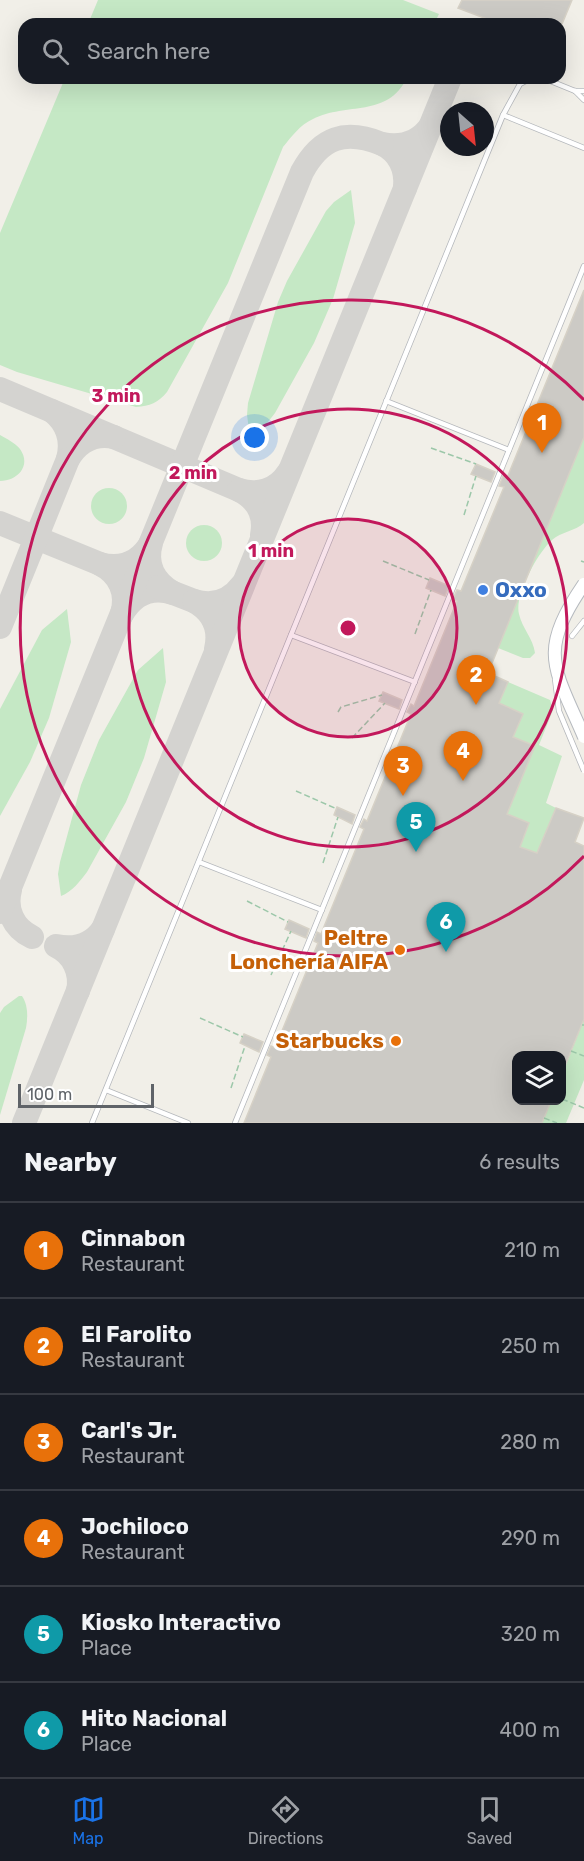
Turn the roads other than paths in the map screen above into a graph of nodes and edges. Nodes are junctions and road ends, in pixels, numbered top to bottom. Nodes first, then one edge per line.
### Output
1 (520, 84) edge
2 (558, 84) edge
3 (575, 91) junction
4 (584, 91) edge
5 (584, 100) edge
6 (503, 115) junction
7 (584, 148) edge
8 (584, 266) edge
9 (386, 401) junction
10 (509, 450) junction
11 (584, 584) edge
12 (584, 621) edge
13 (291, 635) junction
14 (572, 636) dead end
15 (554, 664) junction
16 (415, 682) junction
17 (584, 737) edge
18 (584, 771) edge
19 (199, 862) junction
20 (322, 910) junction
21 (106, 1090) junction
22 (93, 1123) edge
23 (188, 1123) edge
24 (235, 1123) edge

1 - 6 lane
2 - 3 lane
3 - 4 lane
3 - 5 lane
6 - 7 lane
6 - 9 lane
8 - 10 lane
9 - 10 lane
9 - 13 lane
10 - 16 lane
11 - 15 main road, bridge
12 - 14 lane
13 - 16 lane
13 - 19 lane
15 - 17 main road, bridge
15 - 18 lane, bridge
16 - 20 lane
19 - 20 lane
19 - 21 lane
20 - 24 lane
21 - 22 lane
21 - 23 lane

